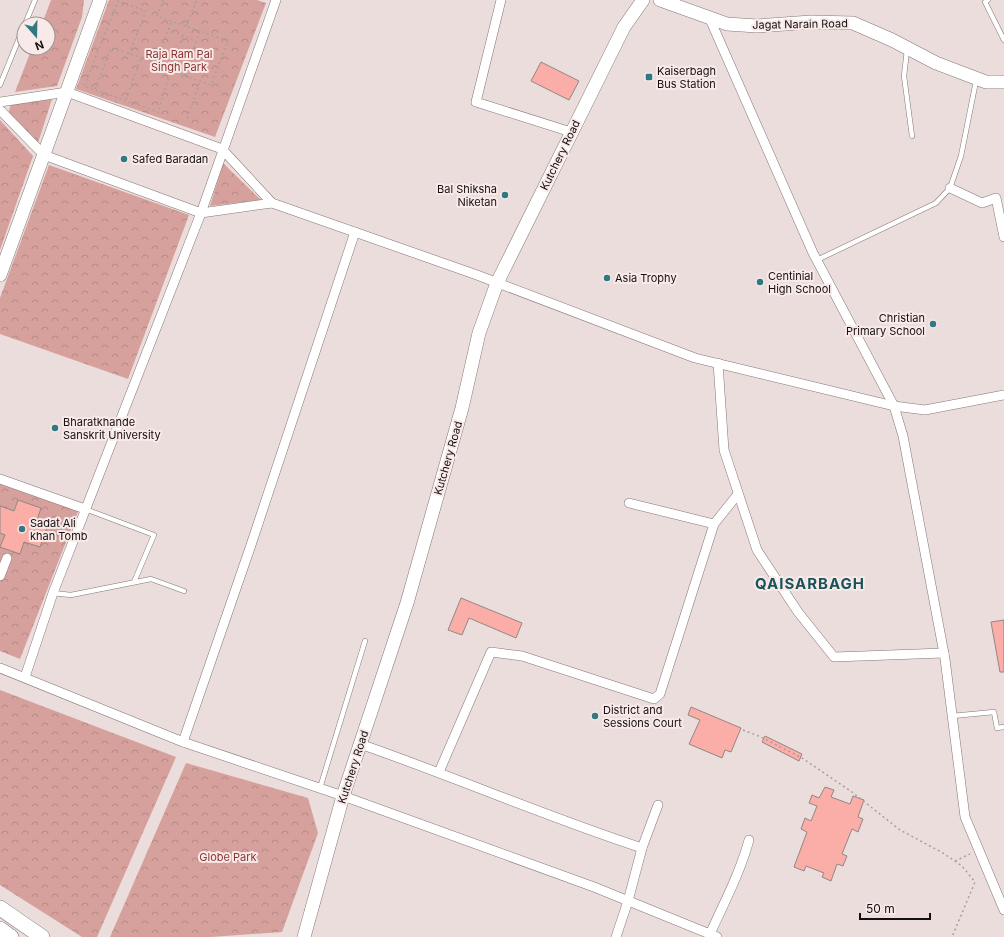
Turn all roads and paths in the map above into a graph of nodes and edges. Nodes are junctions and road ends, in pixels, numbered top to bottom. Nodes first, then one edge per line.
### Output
1 (35, 0) edge
2 (100, 0) edge
3 (163, 0) edge
4 (197, 0) edge
5 (276, 0) edge
6 (501, 0) edge
7 (643, 0) edge
8 (660, 0) edge
9 (988, 0) edge
10 (28, 16) edge
11 (709, 17) junction
12 (172, 21) junction
13 (186, 26) junction
14 (168, 30) junction
15 (200, 31) junction
16 (183, 35) junction
17 (196, 40) junction
18 (1004, 40) edge
19 (180, 43) dead end
20 (16, 45) edge
21 (907, 48) junction
22 (129, 54) junction
23 (141, 58) junction
24 (156, 62) junction
25 (172, 67) junction
26 (184, 76) junction
27 (977, 79) junction
28 (200, 82) junction
29 (1004, 82) edge
30 (0, 85) edge
31 (95, 89) junction
32 (67, 92) junction
33 (126, 100) junction
34 (0, 102) edge
35 (0, 110) edge
36 (158, 112) junction
37 (157, 116) dead end
38 (187, 118) dead end
39 (571, 132) junction
40 (912, 136) dead end
41 (222, 148) junction
42 (44, 155) junction
43 (950, 188) junction
44 (272, 203) junction
45 (201, 213) junction
46 (355, 232) junction
47 (1004, 236) edge
48 (817, 260) junction
49 (0, 275) edge
50 (497, 283) junction
51 (718, 363) junction
52 (1004, 395) edge
53 (894, 406) junction
54 (0, 480) edge
55 (738, 494) junction
56 (629, 502) dead end
57 (85, 509) junction
58 (714, 524) junction
59 (7, 558) dead end
60 (0, 576) edge
61 (134, 582) junction
62 (184, 591) dead end
63 (53, 593) junction
64 (365, 641) dead end
65 (944, 653) junction
66 (0, 668) edge
67 (24, 677) junction
68 (952, 716) junction
69 (1004, 726) edge
70 (743, 730) dead end
71 (183, 742) junction
72 (360, 744) junction
73 (439, 772) junction
74 (320, 788) junction
75 (344, 796) junction
76 (658, 805) dead end
77 (749, 840) dead end
78 (642, 848) junction
79 (979, 850) junction
80 (954, 861) junction
81 (628, 901) junction
82 (0, 908) edge
83 (1004, 910) edge
84 (0, 930) edge
85 (713, 935) edge
86 (11, 937) edge
87 (42, 937) edge
88 (304, 937) edge
89 (616, 937) edge
90 (952, 937) edge

1 - 10 lane
2 - 32 street
3 - 12 path
4 - 13 path
5 - 41 street
6 - 39 street
7 - 39 street, Kutchery Road
8 - 11 street, Jagat Narain Road
9 - 18 lane
11 - 21 street, Jagat Narain Road
11 - 48 street
12 - 13 path
12 - 14 path
13 - 15 path
14 - 16 path
14 - 24 path
15 - 17 path
15 - 28 path
16 - 17 path
16 - 19 path
17 - 26 path
20 - 30 lane
21 - 27 street, Jagat Narain Road
21 - 40 lane
22 - 23 path
22 - 31 path
22 - 31 path
23 - 24 path
23 - 33 path
24 - 25 path
25 - 26 path
25 - 36 path
26 - 28 path
27 - 29 street, Jagat Narain Road
27 - 43 lane
28 - 38 path
31 - 33 path
32 - 34 street
32 - 41 street
32 - 42 street
33 - 36 path
35 - 42 street
36 - 37 path
39 - 50 street, Kutchery Road
41 - 44 street
41 - 45 street
42 - 45 street
42 - 49 street
43 - 47 street
43 - 48 lane
44 - 45 street
44 - 46 street
45 - 57 street
46 - 50 street
46 - 71 street
48 - 53 street
50 - 51 street
50 - 72 street, Kutchery Road
51 - 53 street
51 - 55 street
52 - 53 street
53 - 65 street
54 - 57 street
55 - 58 street
55 - 65 street
56 - 58 street
57 - 61 lane
57 - 63 street
58 - 73 street
59 - 60 street
61 - 62 lane
61 - 63 lane
63 - 67 street
64 - 74 lane
65 - 68 street
66 - 67 street
67 - 71 street
68 - 69 lane
68 - 79 street
70 - 80 path
71 - 74 street
72 - 73 street
72 - 75 street, Kutchery Road
73 - 78 street
74 - 75 street
75 - 81 street
75 - 88 street, Kutchery Road
76 - 78 street
77 - 85 street
78 - 81 street
79 - 80 path
79 - 83 street
80 - 90 path
81 - 85 street
81 - 89 street
82 - 87 main road
84 - 86 main road

